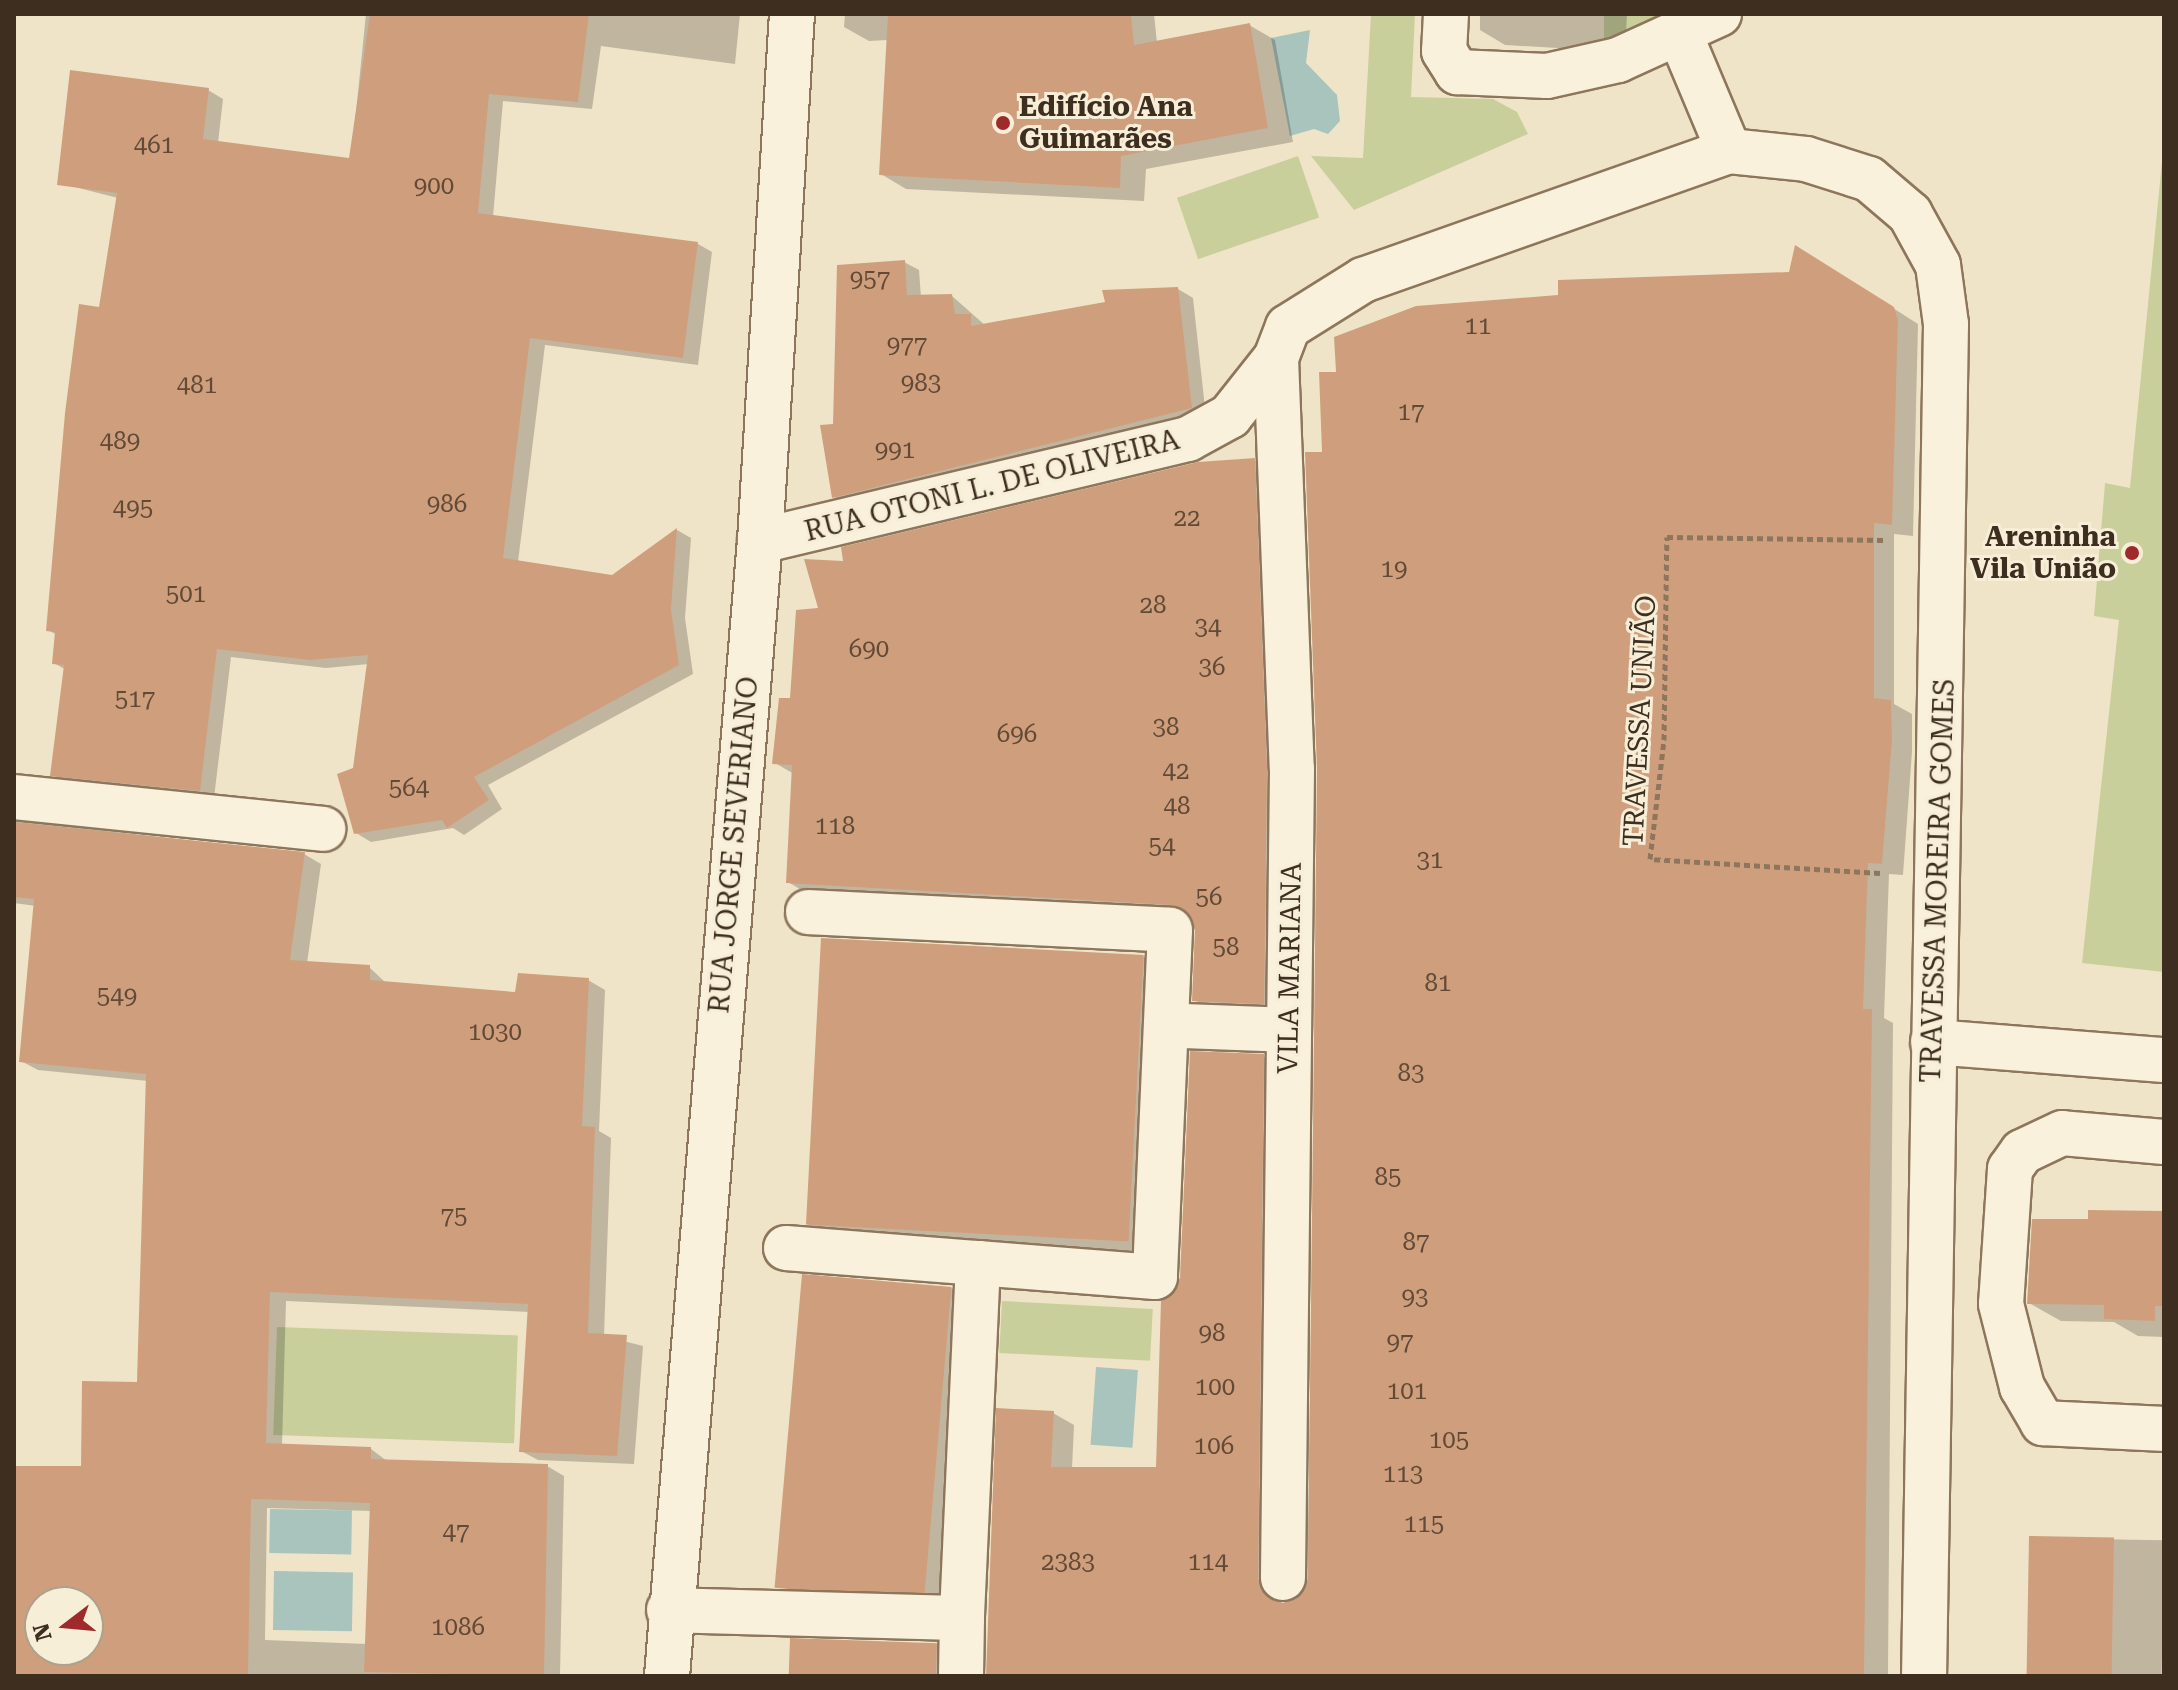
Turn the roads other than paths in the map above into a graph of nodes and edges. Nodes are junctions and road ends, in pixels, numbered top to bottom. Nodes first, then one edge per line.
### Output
1 (792, 14) edge
2 (1446, 14) edge
3 (1719, 14) edge
4 (1679, 32) junction
5 (1729, 151) junction
6 (1806, 159) joint
7 (1276, 358) junction
8 (760, 541) junction
9 (14, 797) edge
10 (323, 829) dead end
11 (808, 912) dead end
12 (1185, 1026) dead end
13 (1289, 1030) junction
14 (1933, 1042) junction
15 (2164, 1060) edge
16 (2164, 1142) edge
17 (786, 1248) dead end
18 (978, 1263) junction
19 (2164, 1429) edge
20 (1283, 1578) dead end
21 (669, 1610) junction
22 (962, 1618) junction
23 (667, 1676) edge
24 (961, 1676) edge
25 (1924, 1676) edge

1 - 8 street, RUA JORGE SEVERIANO
2 - 4 street
3 - 4 street
4 - 5 street
5 - 6 street, RUA OTONI L. DE OLIVEIRA
5 - 7 street, RUA OTONI L. DE OLIVEIRA
6 - 14 street, TRAVESSA MOREIRA GOMES
7 - 8 street, RUA OTONI L. DE OLIVEIRA
7 - 13 street, VILA MARIANA
8 - 21 street, RUA JORGE SEVERIANO
9 - 10 street
11 - 18 street
12 - 13 street
13 - 20 street, VILA MARIANA
14 - 15 street
14 - 25 street, TRAVESSA MOREIRA GOMES
16 - 19 street
17 - 18 street
18 - 22 street
21 - 22 street
21 - 23 street, RUA JORGE SEVERIANO
22 - 24 street

